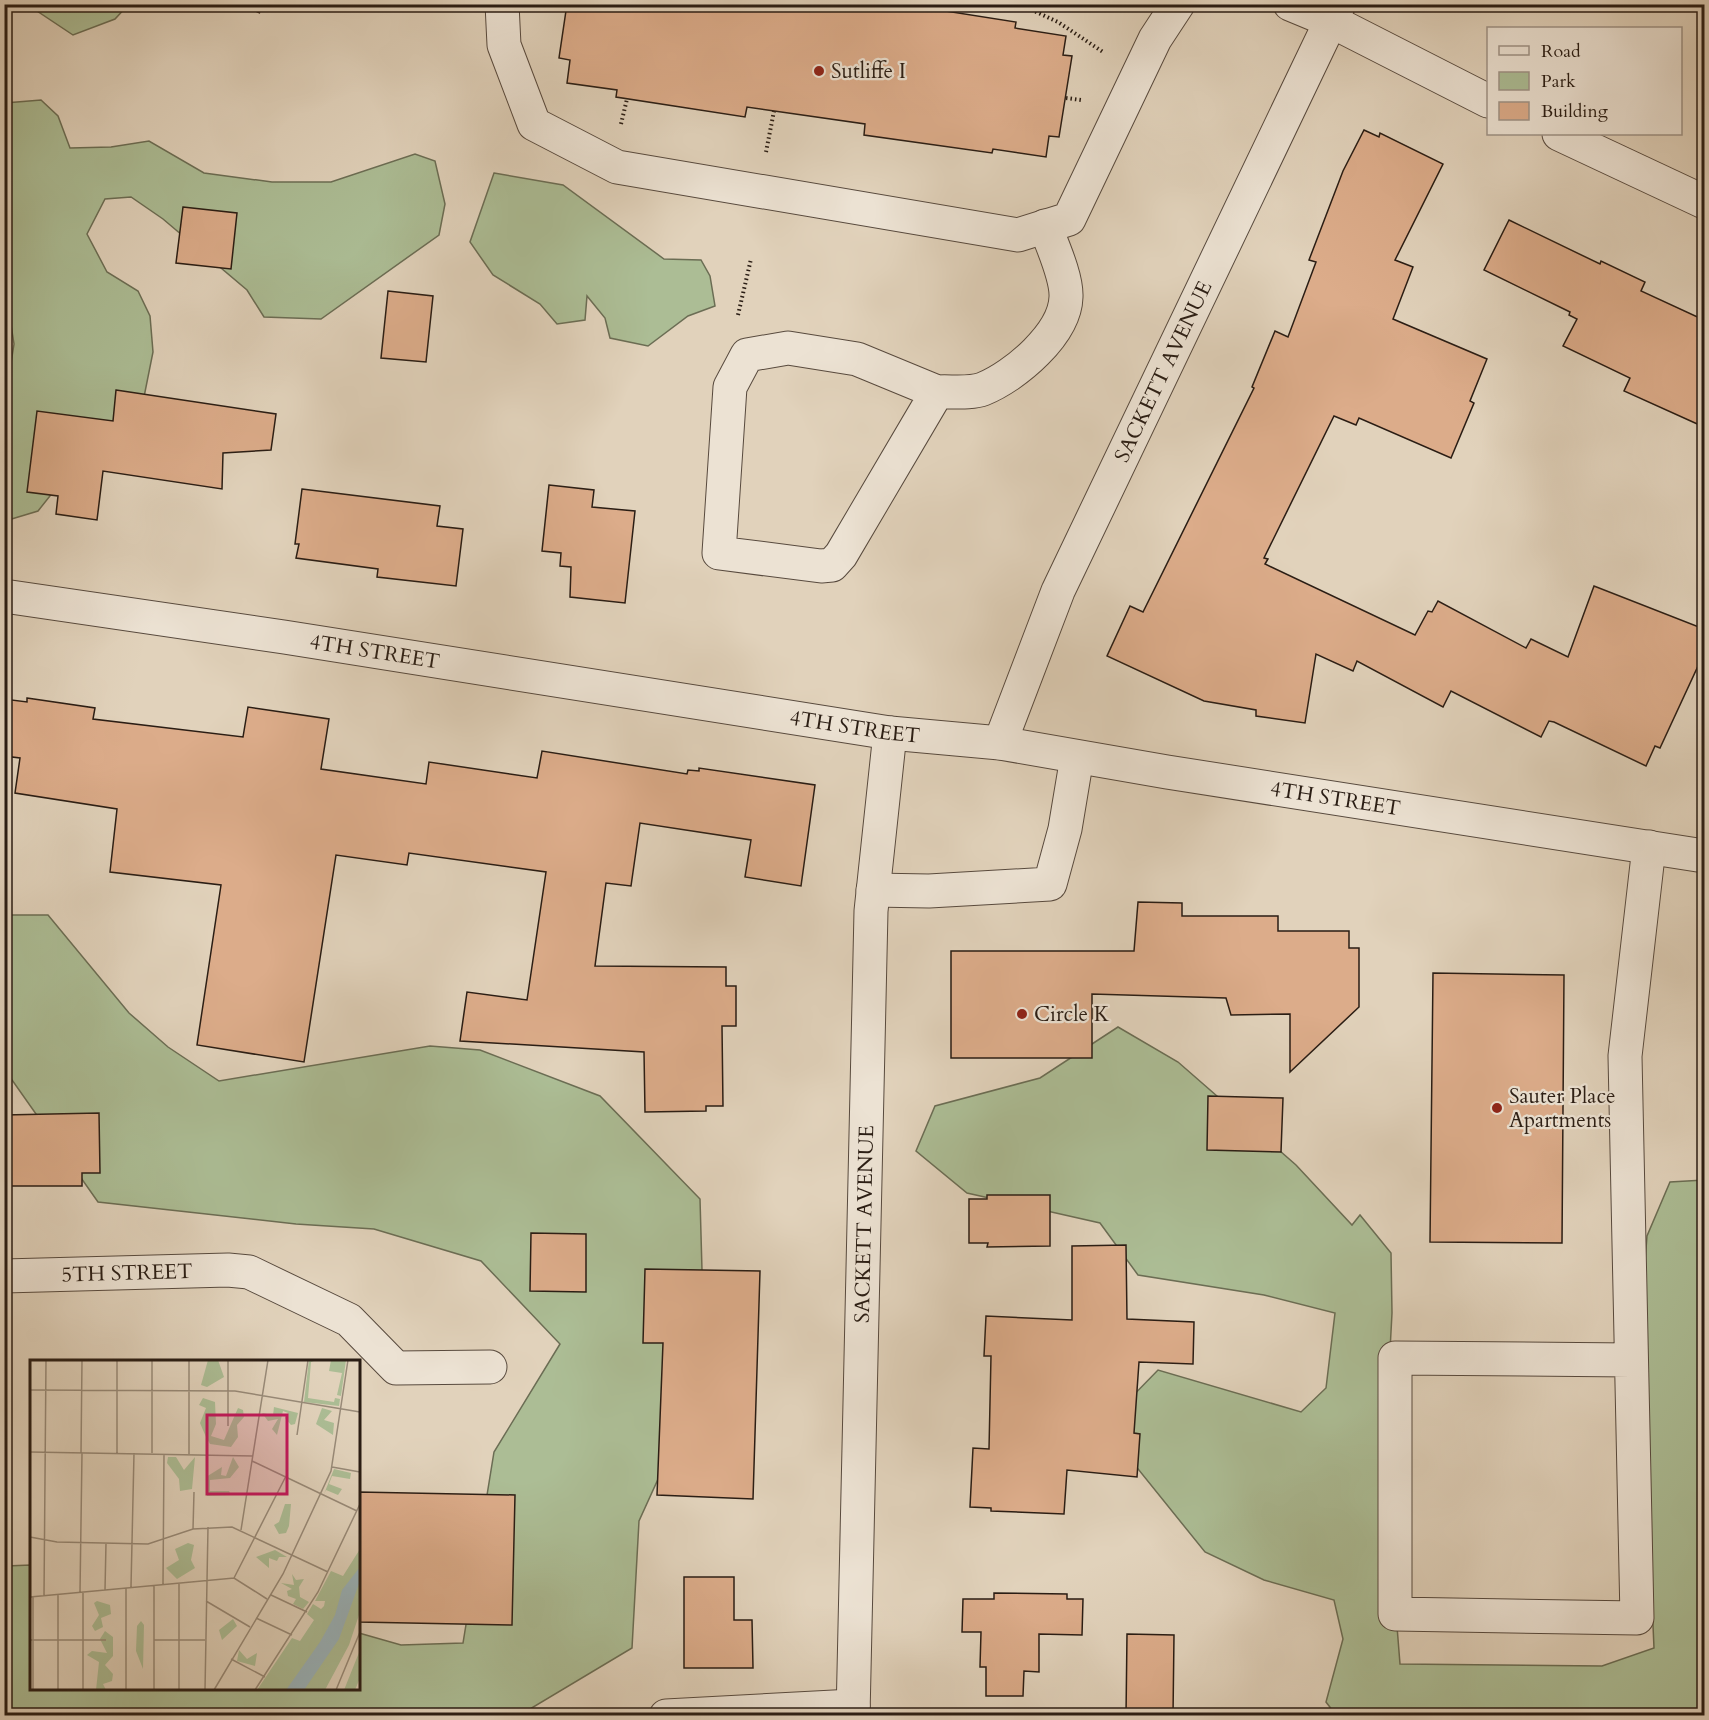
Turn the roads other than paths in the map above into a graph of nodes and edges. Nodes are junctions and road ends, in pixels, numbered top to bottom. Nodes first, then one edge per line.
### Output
1 (502, 4) edge
2 (1178, 4) edge
3 (1290, 4) edge
4 (1335, 13) edge
5 (1487, 100) edge
6 (1561, 135) edge
7 (1704, 202) edge
8 (1045, 226) junction
9 (937, 392) junction
10 (4, 596) edge
11 (890, 734) junction
12 (1000, 743) junction
13 (1077, 757) junction
14 (1649, 847) junction
15 (1704, 856) edge
16 (873, 890) junction
17 (4, 1276) edge
18 (1631, 1360) junction
19 (490, 1367) dead end
20 (853, 1711) edge
21 (666, 1716) edge

1 - 8 street
2 - 8 street
3 - 4 street
4 - 5 street
4 - 12 street, SACKETT AVENUE
6 - 7 street
8 - 9 street
9 - 9 street
10 - 11 street, 4TH STREET
11 - 12 street, 4TH STREET
11 - 16 street, SACKETT AVENUE
12 - 13 street, 4TH STREET
13 - 14 street, 4TH STREET
13 - 16 street
14 - 15 street, 4TH STREET
14 - 18 street
16 - 20 street, SACKETT AVENUE
17 - 19 street, 5TH STREET
18 - 18 street
20 - 21 street

